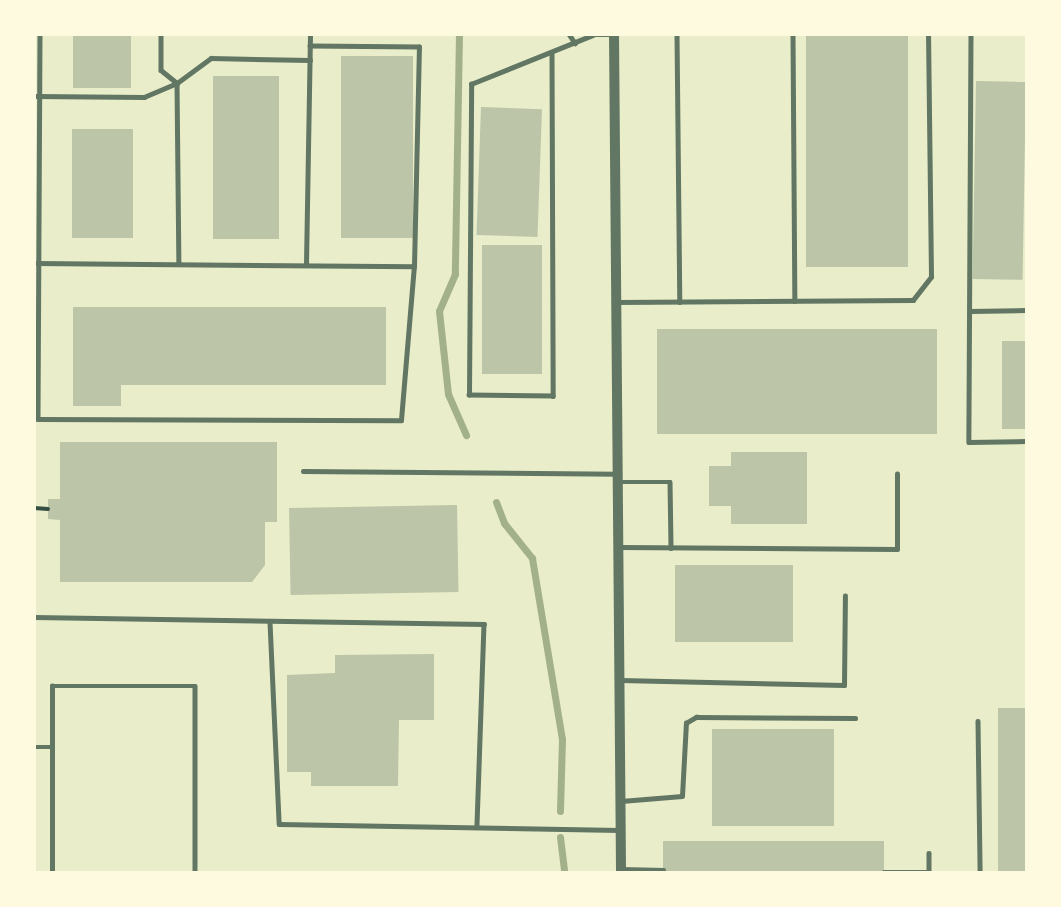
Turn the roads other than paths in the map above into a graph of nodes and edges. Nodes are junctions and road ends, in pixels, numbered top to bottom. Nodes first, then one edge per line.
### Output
1 (40, 34) edge
2 (160, 34) edge
3 (310, 34) edge
4 (569, 34) edge
5 (677, 34) edge
6 (793, 34) edge
7 (928, 34) edge
8 (970, 34) edge
9 (614, 35) edge
10 (574, 43) junction
11 (310, 46) junction
12 (552, 52) junction
13 (310, 60) junction
14 (177, 83) junction
15 (36, 96) edge
16 (36, 263) edge
17 (179, 263) junction
18 (306, 264) junction
19 (414, 266) junction
20 (795, 301) junction
21 (617, 302) junction
22 (680, 302) junction
23 (1026, 310) edge
24 (970, 311) junction
25 (1026, 441) edge
26 (303, 471) dead end
27 (897, 474) dead end
28 (618, 478) junction
29 (619, 547) junction
30 (671, 548) junction
31 (845, 596) dead end
32 (34, 617) edge
33 (270, 622) junction
34 (620, 680) junction
35 (855, 718) dead end
36 (978, 721) dead end
37 (34, 747) edge
38 (52, 747) junction
39 (621, 801) junction
40 (477, 827) junction
41 (621, 830) junction
42 (929, 853) dead end
43 (663, 870) dead end
44 (621, 871) edge
45 (884, 872) edge
46 (929, 872) edge
47 (52, 873) edge
48 (195, 873) edge
49 (980, 873) edge

1 - 15 lane
2 - 14 lane
3 - 11 lane
4 - 10 lane
5 - 22 lane
6 - 20 lane
7 - 20 lane
8 - 24 lane
9 - 10 lane
9 - 21 street
10 - 12 lane
11 - 13 lane
11 - 19 lane
12 - 12 lane
13 - 14 lane
13 - 18 lane
14 - 15 lane
14 - 17 lane
15 - 16 lane
16 - 17 lane
16 - 19 lane
17 - 18 lane
18 - 19 lane
20 - 22 lane
21 - 22 lane
21 - 28 street
23 - 24 lane
24 - 25 lane
26 - 28 lane
27 - 30 lane
28 - 29 street
28 - 30 lane
29 - 30 lane
29 - 34 street
31 - 34 lane
32 - 33 lane
33 - 40 lane
33 - 40 lane
34 - 39 street
35 - 39 lane
36 - 49 lane
37 - 38 lane
38 - 47 lane
38 - 48 lane
39 - 41 street
40 - 41 lane
41 - 44 street
42 - 46 lane
43 - 44 lane
45 - 46 lane

